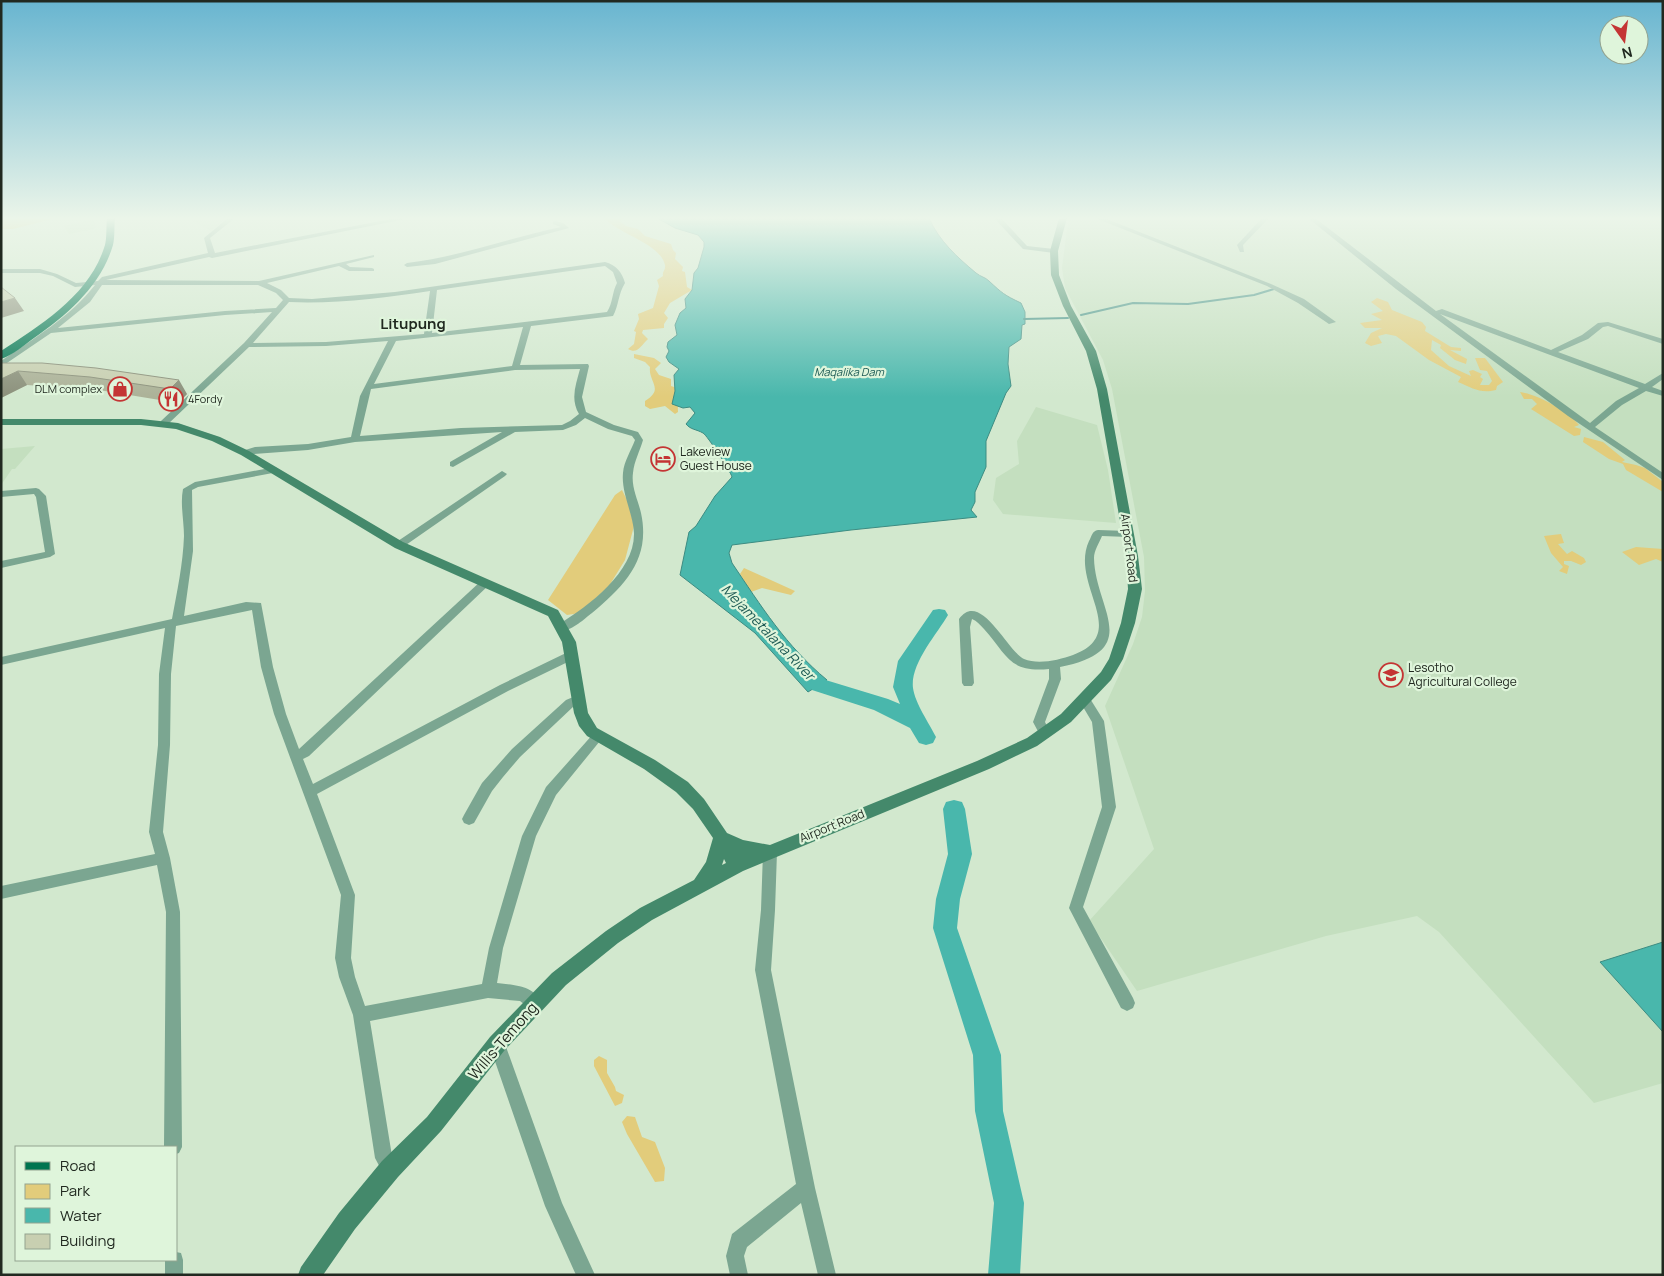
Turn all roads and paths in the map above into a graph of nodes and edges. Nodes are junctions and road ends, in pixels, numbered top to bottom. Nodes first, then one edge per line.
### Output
1 (60, 278) edge
2 (93, 278) edge
3 (106, 278) edge
4 (282, 278) edge
5 (499, 278) edge
6 (619, 278) edge
7 (1057, 278) edge
8 (1250, 278) edge
9 (1388, 278) edge
10 (99, 283) junction
11 (259, 283) junction
12 (90, 284) junction
13 (434, 289) junction
14 (287, 300) junction
15 (1428, 308) junction
16 (276, 310) junction
17 (1332, 322) dead end
18 (528, 324) junction
19 (50, 331) junction
20 (428, 336) junction
21 (393, 340) junction
22 (1663, 342) edge
23 (247, 345) junction
24 (1550, 353) junction
25 (1, 356) edge
26 (1, 365) edge
27 (515, 368) junction
28 (1663, 375) edge
29 (368, 387) junction
30 (1647, 388) junction
31 (1663, 394) edge
32 (583, 414) junction
33 (1, 422) edge
34 (164, 423) junction
35 (1589, 427) junction
36 (513, 429) junction
37 (355, 439) junction
38 (244, 453) junction
39 (453, 464) dead end
40 (274, 470) junction
41 (502, 474) dead end
42 (1663, 477) edge
43 (1, 494) edge
44 (1128, 534) junction
45 (399, 545) junction
46 (1, 564) edge
47 (485, 584) junction
48 (174, 623) junction
49 (563, 627) junction
50 (572, 655) junction
51 (1, 661) edge
52 (1054, 664) junction
53 (968, 683) dead end
54 (578, 700) junction
55 (1085, 700) junction
56 (1044, 734) junction
57 (598, 736) junction
58 (297, 756) junction
59 (309, 792) junction
60 (469, 819) dead end
61 (721, 838) junction
62 (770, 852) junction
63 (163, 858) junction
64 (737, 866) junction
65 (697, 888) junction
66 (1, 894) edge
67 (488, 990) junction
68 (1127, 1003) dead end
69 (534, 1004) junction
70 (361, 1015) junction
71 (497, 1044) junction
72 (173, 1146) edge
73 (390, 1169) junction
74 (806, 1188) junction
75 (174, 1261) edge
76 (313, 1272) edge
77 (738, 1273) dead end
78 (174, 1275) edge
79 (586, 1275) edge
80 (827, 1275) edge

1 - 12 street
2 - 12 main road
3 - 10 street
4 - 11 street
5 - 13 street
6 - 18 street
7 - 44 main road, Airport Road
8 - 17 street
9 - 15 street
10 - 11 street
10 - 12 street
10 - 19 street
11 - 14 street
12 - 25 main road
13 - 14 street
13 - 20 street
14 - 16 street
15 - 24 street
15 - 35 street
16 - 19 street
16 - 23 street
18 - 20 street
18 - 27 street
19 - 26 street
20 - 21 street
21 - 23 street
21 - 29 street
22 - 24 street
23 - 34 street
24 - 30 street
27 - 29 street
27 - 32 street
28 - 30 street
29 - 37 street
30 - 31 street
30 - 35 street
32 - 36 street
32 - 49 street
33 - 34 main road
34 - 38 main road
35 - 42 street
36 - 37 street
36 - 39 street
37 - 38 street
38 - 40 main road
40 - 45 main road
40 - 48 street
41 - 45 street
43 - 46 street
44 - 52 street
44 - 55 main road, Airport Road
45 - 47 main road
47 - 49 main road
47 - 58 street
48 - 51 street
48 - 58 street
48 - 63 street
49 - 50 main road
50 - 54 main road
50 - 59 street
52 - 53 street
52 - 56 street
54 - 57 main road
54 - 60 street
55 - 56 main road, Airport Road
55 - 68 street
56 - 62 main road, Airport Road
57 - 61 main road
57 - 67 street
58 - 59 street
59 - 70 street
61 - 62 main road
61 - 64 main road
61 - 65 main road
62 - 64 main road, Airport Road
62 - 74 street
63 - 66 street
63 - 72 street
64 - 65 main road, Willis-Temong
65 - 69 main road, Willis-Temong
67 - 69 street
67 - 70 street
69 - 71 main road, Willis-Temong
70 - 73 street
71 - 73 main road, Willis-Temong
71 - 79 street
73 - 76 main road, Willis-Temong
74 - 77 street
74 - 80 street
75 - 78 street

